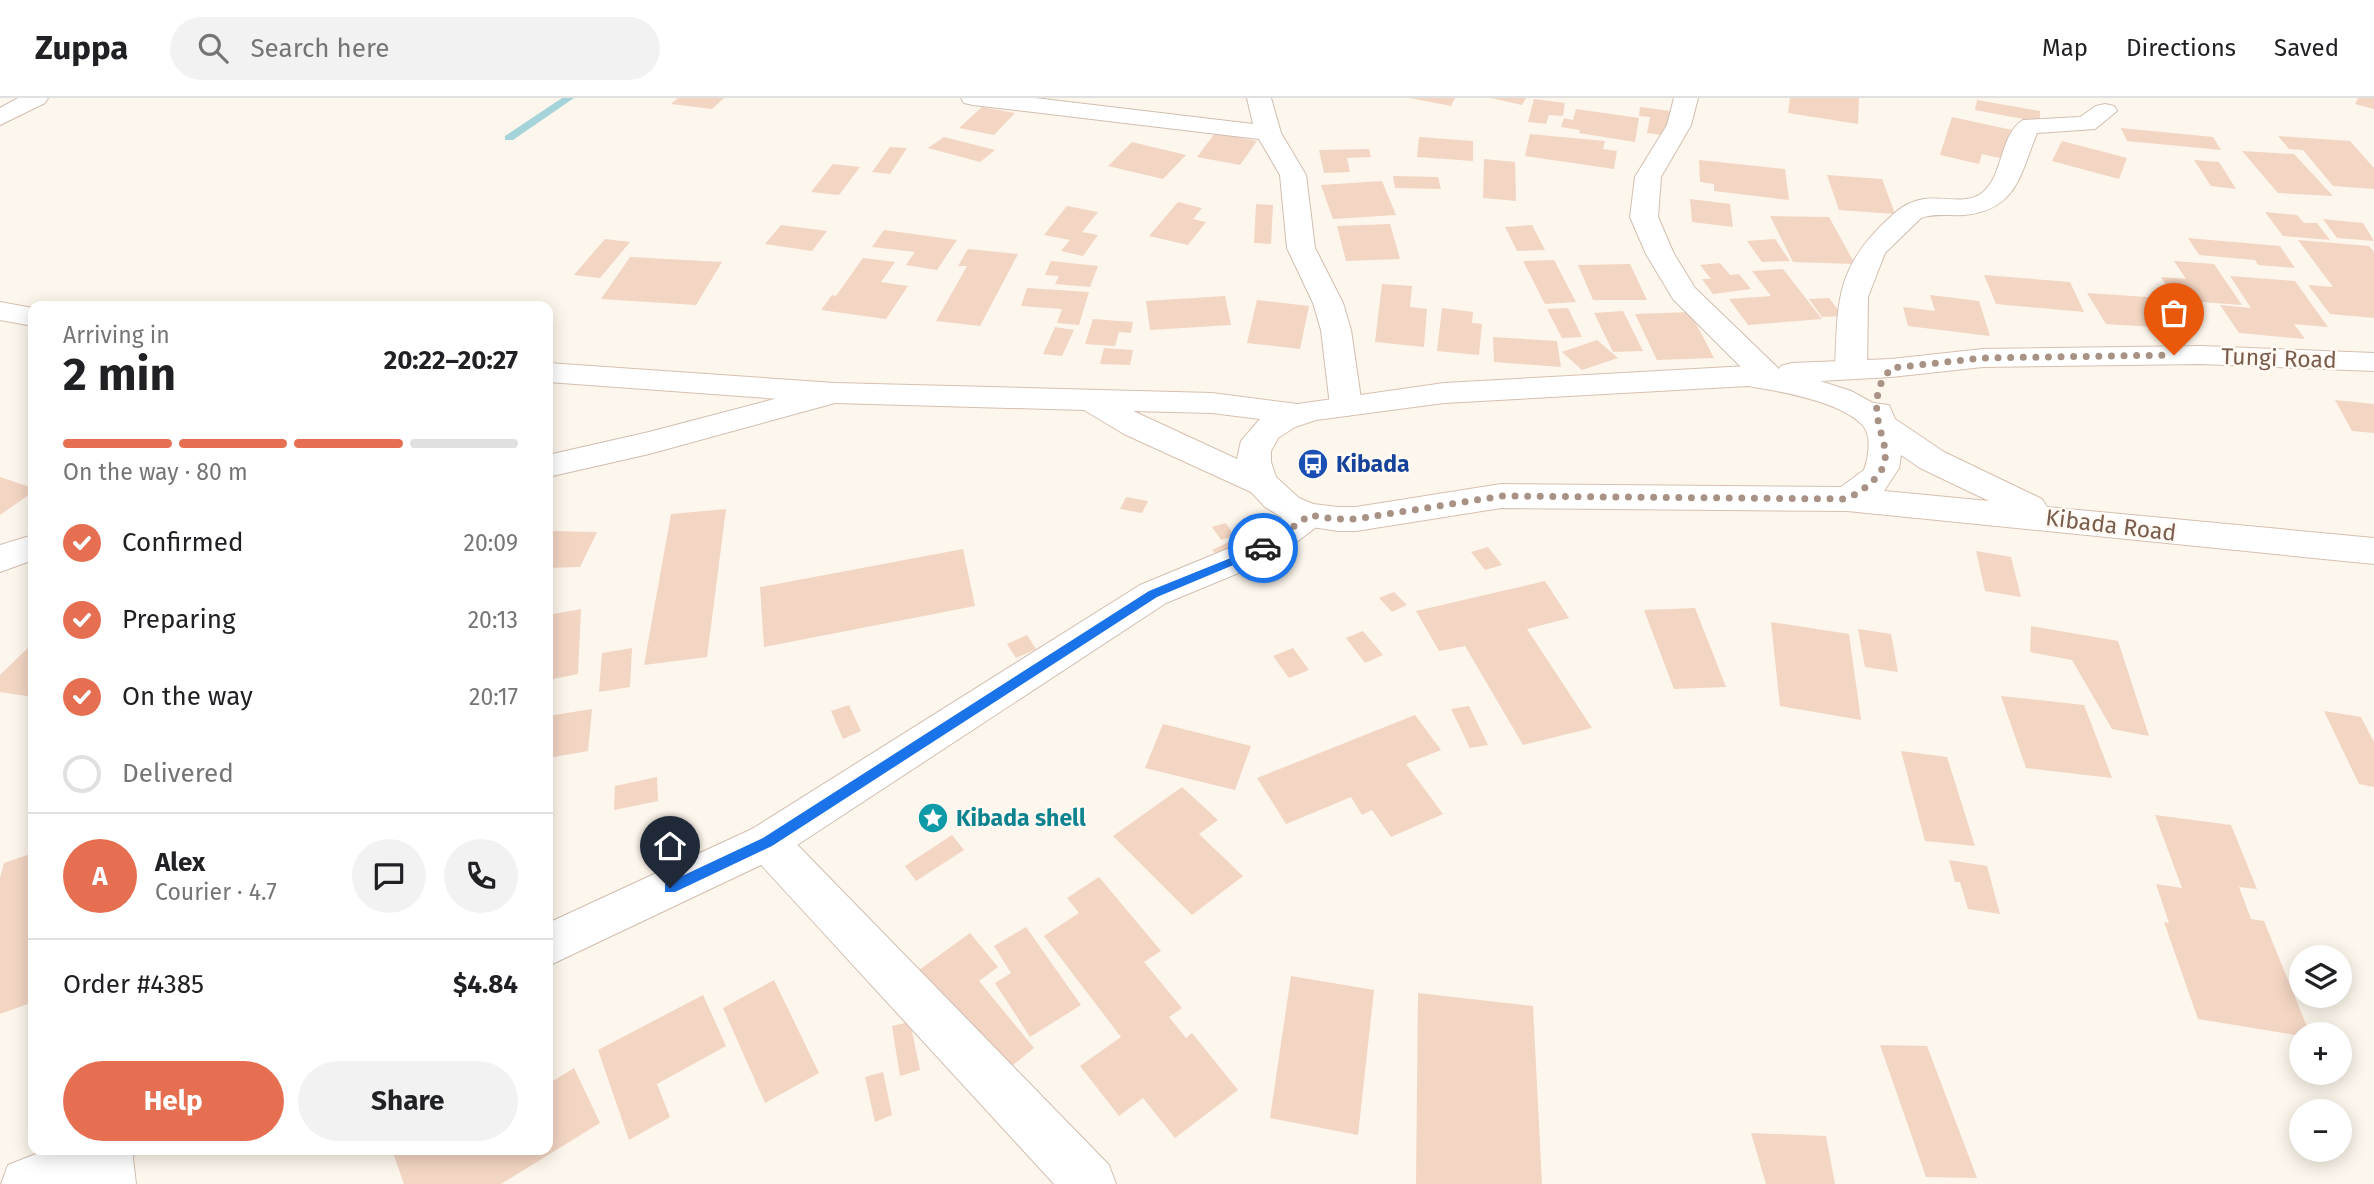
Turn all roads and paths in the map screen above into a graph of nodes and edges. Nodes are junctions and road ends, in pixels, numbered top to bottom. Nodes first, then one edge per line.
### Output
1 (36, 98) edge
2 (973, 98) edge
3 (1259, 98) edge
4 (1686, 98) edge
5 (2105, 111) dead end
6 (0, 118) edge
7 (1268, 133) junction
8 (0, 311) edge
9 (28, 316) edge
10 (2374, 362) edge
11 (1891, 368) junction
12 (1850, 370) junction
13 (553, 373) edge
14 (1757, 375) junction
15 (835, 393) junction
16 (1093, 401) junction
17 (1346, 406) junction
18 (1297, 414) junction
19 (1879, 423) junction
20 (553, 465) edge
21 (1261, 483) junction
22 (1847, 499) junction
23 (1310, 515) junction
24 (2058, 519) junction
25 (28, 549) edge
26 (2374, 551) edge
27 (0, 559) edge
28 (768, 842) junction
29 (553, 943) edge
30 (109, 1162) edge
31 (27, 1184) edge
32 (1090, 1184) edge

1 - 6 street
2 - 7 street
3 - 7 street
4 - 14 street
5 - 12 street
7 - 17 street
8 - 9 street
10 - 11 street, Tungi Road
11 - 12 street, Tungi Road
11 - 19 street
12 - 14 street, Tungi Road
13 - 15 street
14 - 17 street
14 - 19 street
15 - 16 street
15 - 20 street
16 - 18 street
16 - 21 street, Kibada Road
17 - 18 street
18 - 21 street
19 - 22 street
19 - 24 street
21 - 23 street, Kibada Road
22 - 23 street, Kibada Road
22 - 24 street, Kibada Road
23 - 28 street
24 - 26 street, Kibada Road
25 - 27 street
28 - 29 street
28 - 32 street
30 - 31 street

